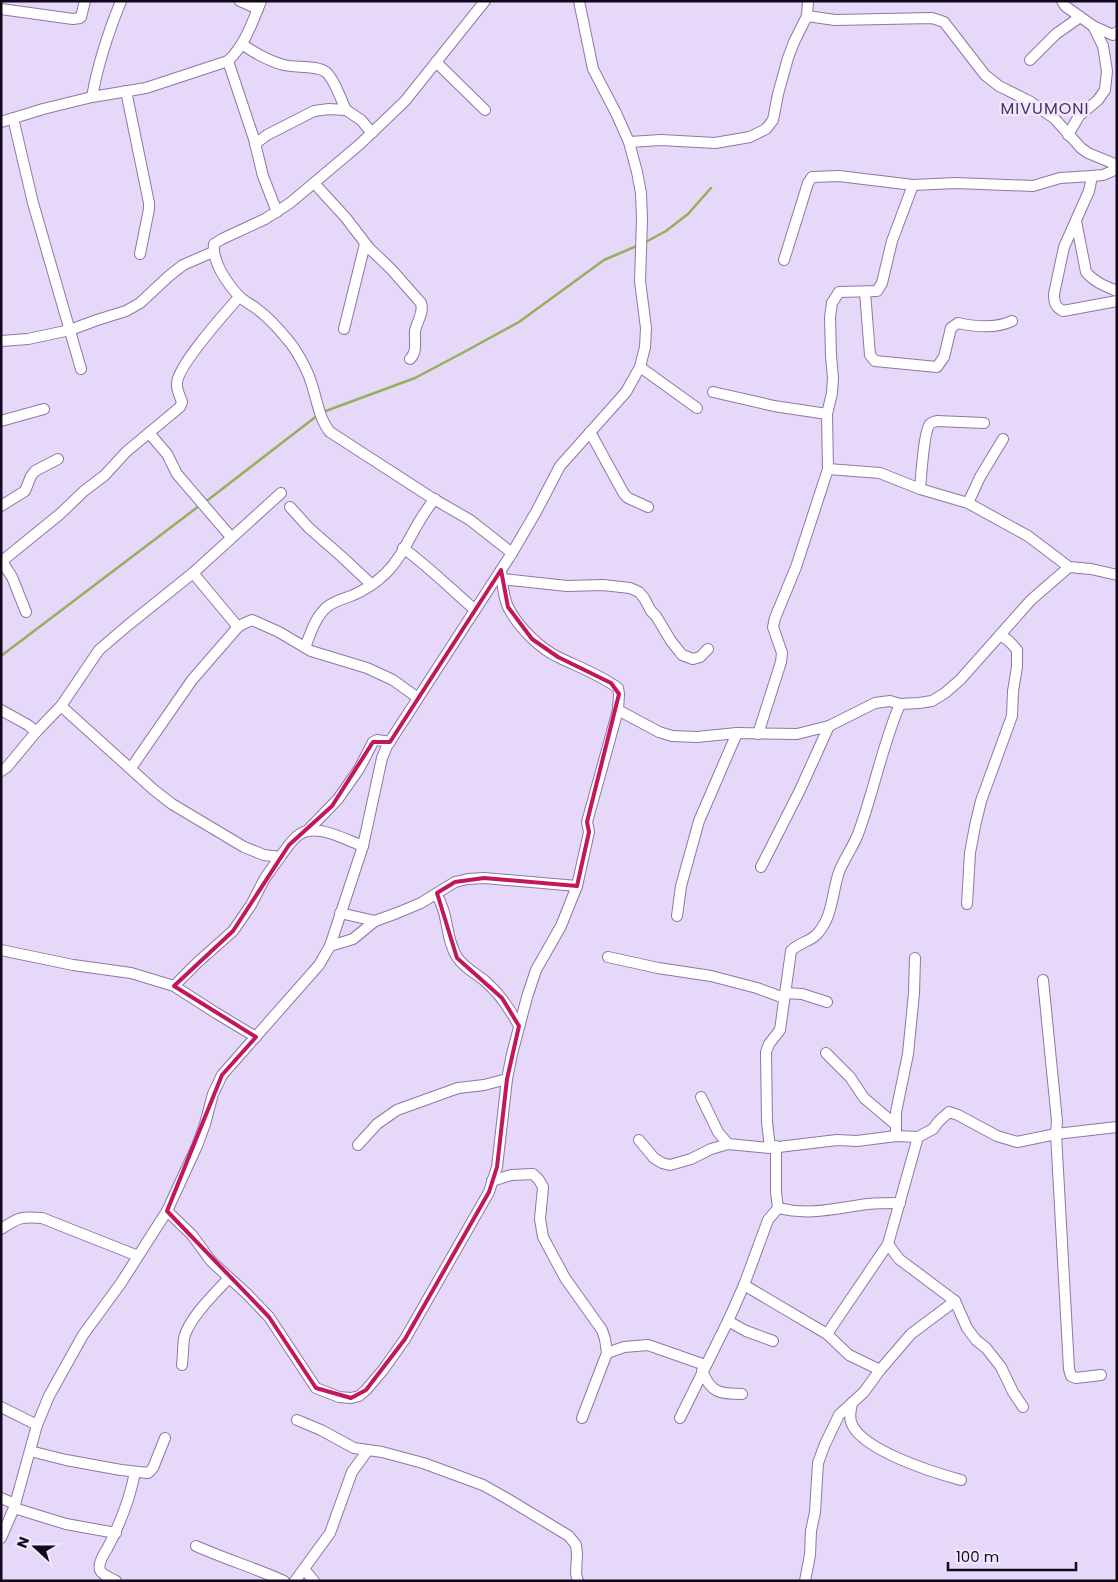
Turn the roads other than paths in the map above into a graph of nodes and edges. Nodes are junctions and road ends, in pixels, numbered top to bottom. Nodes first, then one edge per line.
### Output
1 (85, 1) edge
2 (121, 1) edge
3 (240, 1) edge
4 (485, 1) edge
5 (579, 1) edge
6 (808, 1) edge
7 (1062, 1) edge
8 (259, 5) edge
9 (4, 6) edge
10 (807, 16) junction
11 (1080, 17) junction
12 (1093, 26) junction
13 (1117, 32) edge
14 (242, 44) junction
15 (1030, 60) dead end
16 (228, 61) junction
17 (436, 62) junction
18 (126, 91) junction
19 (92, 97) junction
20 (346, 110) junction
21 (484, 110) dead end
22 (13, 118) junction
23 (1, 122) edge
24 (372, 134) junction
25 (1068, 135) junction
26 (629, 142) junction
27 (255, 144) junction
28 (1117, 165) edge
29 (1117, 169) edge
30 (1092, 176) junction
31 (314, 183) junction
32 (913, 185) junction
33 (277, 212) junction
34 (1076, 221) junction
35 (365, 244) junction
36 (213, 252) junction
37 (140, 254) dead end
38 (784, 260) dead end
39 (1117, 291) edge
40 (865, 292) junction
41 (239, 297) junction
42 (1117, 301) edge
43 (1012, 321) dead end
44 (344, 329) dead end
45 (70, 330) junction
46 (1, 341) edge
47 (410, 359) dead end
48 (640, 367) junction
49 (81, 368) dead end
50 (713, 392) dead end
51 (697, 408) dead end
52 (44, 409) dead end
53 (828, 414) junction
54 (1, 421) edge
55 (984, 423) dead end
56 (590, 432) junction
57 (149, 433) junction
58 (1004, 439) dead end
59 (58, 459) dead end
60 (828, 469) junction
61 (920, 489) junction
62 (280, 493) dead end
63 (435, 499) junction
64 (968, 503) junction
65 (1, 506) edge
66 (648, 507) dead end
67 (290, 508) dead end
68 (231, 537) junction
69 (403, 548) junction
70 (512, 553) junction
71 (2, 560) edge
72 (1069, 567) junction
73 (194, 572) junction
74 (502, 574) junction
75 (1117, 575) edge
76 (371, 584) junction
77 (475, 610) junction
78 (26, 612) dead end
79 (238, 627) junction
80 (1000, 635) junction
81 (305, 647) junction
82 (708, 649) dead end
83 (418, 698) junction
84 (900, 704) junction
85 (61, 706) junction
86 (1, 710) edge
87 (618, 710) junction
88 (829, 726) junction
89 (36, 732) junction
90 (738, 733) junction
91 (758, 734) junction
92 (390, 742) junction
93 (131, 768) junction
94 (1, 771) edge
95 (309, 829) junction
96 (363, 846) junction
97 (280, 857) junction
98 (762, 867) dead end
99 (577, 886) junction
100 (436, 894) junction
101 (967, 904) dead end
102 (340, 913) junction
103 (677, 916) dead end
104 (375, 921) junction
105 (330, 946) junction
106 (1, 950) edge
107 (608, 957) dead end
108 (915, 958) dead end
109 (1043, 980) dead end
110 (174, 986) junction
111 (784, 995) junction
112 (827, 1002) dead end
113 (519, 1026) junction
114 (256, 1037) junction
115 (826, 1053) dead end
116 (507, 1080) junction
117 (701, 1097) dead end
118 (896, 1125) junction
119 (1117, 1127) edge
120 (1056, 1134) junction
121 (896, 1136) junction
122 (918, 1137) junction
123 (639, 1140) dead end
124 (728, 1144) junction
125 (358, 1145) dead end
126 (773, 1147) junction
127 (492, 1181) junction
128 (900, 1203) junction
129 (778, 1208) junction
130 (167, 1212) junction
131 (1, 1229) edge
132 (888, 1244) junction
133 (138, 1256) junction
134 (229, 1278) junction
135 (744, 1285) junction
136 (955, 1301) junction
137 (728, 1321) junction
138 (827, 1334) junction
139 (773, 1341) dead end
140 (607, 1353) junction
141 (182, 1366) dead end
142 (704, 1368) junction
143 (880, 1370) junction
144 (1101, 1375) dead end
145 (742, 1394) dead end
146 (852, 1403) junction
147 (1, 1407) edge
148 (1023, 1407) dead end
149 (582, 1418) dead end
150 (680, 1418) dead end
151 (297, 1420) dead end
152 (36, 1424) junction
153 (165, 1438) dead end
154 (368, 1450) junction
155 (30, 1451) junction
156 (135, 1472) junction
157 (961, 1480) dead end
158 (1, 1498) edge
159 (14, 1506) junction
160 (116, 1533) junction
161 (1, 1538) edge
162 (196, 1546) dead end
163 (304, 1569) junction
164 (116, 1581) edge
165 (284, 1581) edge
166 (295, 1581) edge
167 (314, 1581) edge
168 (578, 1581) edge
169 (805, 1581) edge

1 - 9 street
2 - 19 street
3 - 8 street
4 - 17 street
5 - 26 street
6 - 10 street
7 - 11 street
8 - 14 street
10 - 25 street
10 - 26 street
11 - 12 street
11 - 15 street
12 - 13 street
12 - 25 street
14 - 16 street
14 - 20 street
16 - 18 street
16 - 27 street
17 - 21 street
17 - 24 street
18 - 19 street
18 - 37 street
19 - 22 street
20 - 24 street
20 - 27 street
22 - 23 street
22 - 45 street
24 - 31 street
25 - 28 street
26 - 48 street
27 - 33 street
29 - 30 street
30 - 32 street
30 - 34 street
31 - 33 street
31 - 35 street
32 - 38 street
32 - 40 street
33 - 36 street
34 - 39 street
34 - 42 street
35 - 44 street
35 - 47 street
36 - 41 street
36 - 45 street
40 - 43 street
40 - 53 street
41 - 57 street
41 - 63 street
45 - 46 street
45 - 49 street
48 - 51 street
48 - 56 street
50 - 53 street
52 - 54 street
53 - 60 street
55 - 61 street
56 - 66 street
56 - 70 street
57 - 68 street
57 - 71 street
58 - 64 street
59 - 65 street
60 - 61 street
60 - 91 street
61 - 64 street
62 - 68 street
63 - 69 street
63 - 70 street
64 - 72 street
67 - 76 street
68 - 73 street
69 - 76 street
69 - 77 street
70 - 74 street
71 - 78 street
72 - 75 street
72 - 80 street
73 - 79 street
73 - 85 street
74 - 77 street
74 - 82 street
74 - 87 street
76 - 81 street
77 - 83 street
79 - 81 street
79 - 93 street
80 - 84 street
80 - 101 street
81 - 83 street
83 - 92 street
84 - 88 street
84 - 111 street
85 - 89 street
85 - 93 street
86 - 89 street
87 - 90 street
87 - 99 street
88 - 91 street
88 - 98 street
89 - 94 street
90 - 91 street
90 - 103 street
92 - 95 street
92 - 96 street
93 - 97 street
95 - 96 street
95 - 97 street
96 - 102 street
97 - 110 street
99 - 100 street
99 - 113 street
100 - 104 street
100 - 113 street
102 - 104 street
102 - 105 street
104 - 105 street
105 - 114 street
106 - 110 street
107 - 111 street
108 - 118 street
109 - 120 street
110 - 114 street
111 - 112 street
111 - 126 street
113 - 116 street
114 - 130 street
115 - 118 street
116 - 125 street
116 - 127 street
117 - 124 street
118 - 121 street
119 - 120 street
120 - 122 street
120 - 144 street
121 - 122 street
121 - 126 street
122 - 128 street
123 - 124 street
124 - 126 street
126 - 129 street
127 - 134 street
127 - 140 street
128 - 129 street
128 - 132 street
129 - 135 street
130 - 133 street
130 - 134 street
131 - 133 street
132 - 136 street
132 - 138 street
133 - 152 street
134 - 141 street
135 - 137 street
135 - 138 street
136 - 143 street
136 - 148 street
137 - 139 street
137 - 142 street
138 - 143 street
140 - 142 street
140 - 149 street
142 - 145 street
142 - 150 street
143 - 146 street
146 - 157 street
146 - 169 street
147 - 152 street
151 - 154 street
152 - 155 street
153 - 156 street
154 - 163 street
154 - 168 street
155 - 156 street
155 - 159 street
156 - 160 street
158 - 159 street
159 - 160 street
159 - 161 street
160 - 164 street
162 - 165 street
163 - 166 street
163 - 167 street

